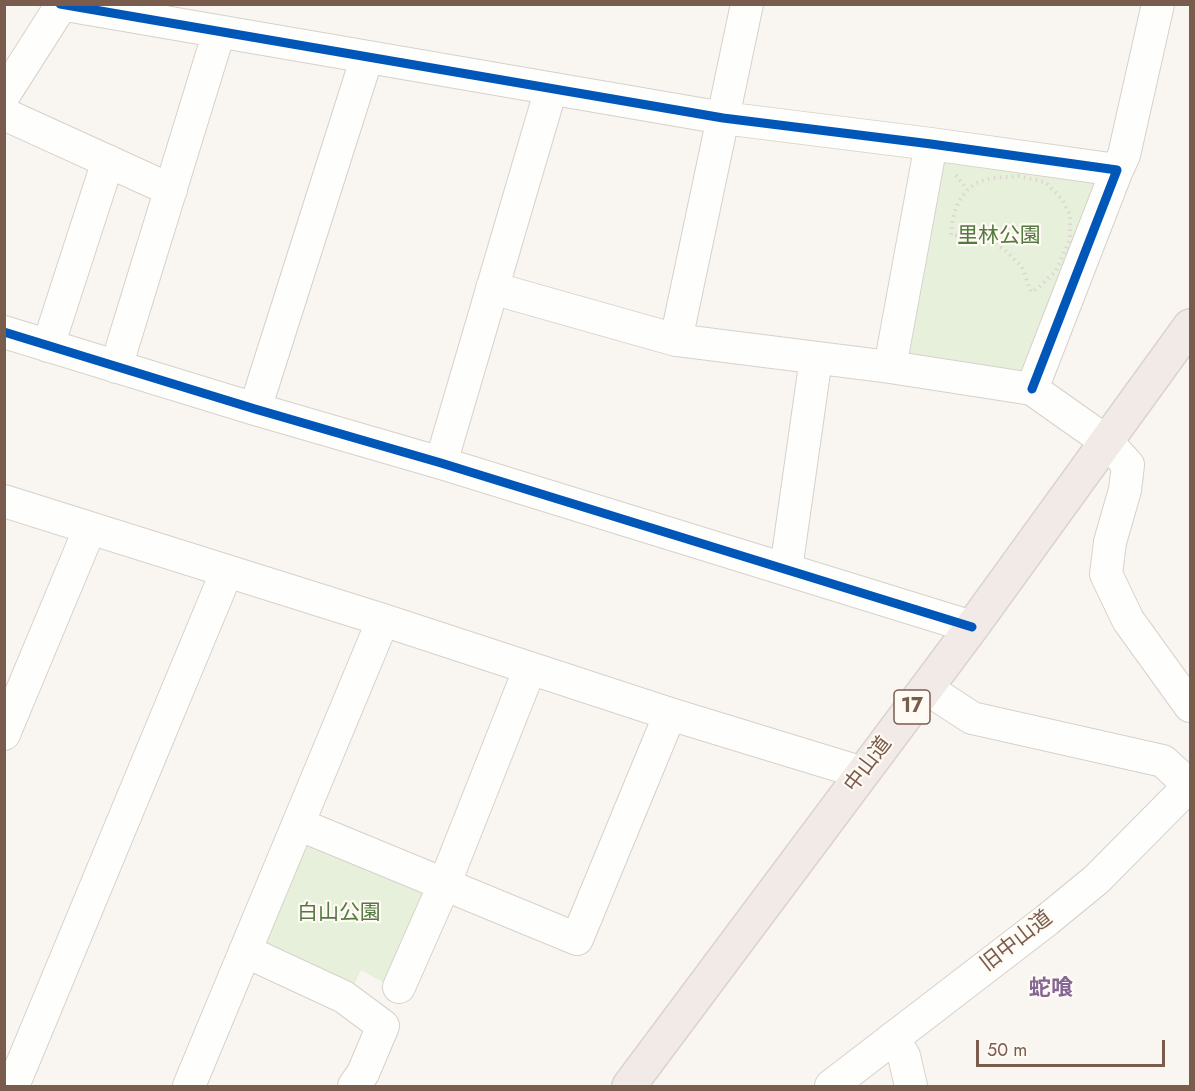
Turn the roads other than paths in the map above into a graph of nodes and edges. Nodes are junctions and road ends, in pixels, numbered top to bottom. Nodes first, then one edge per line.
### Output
1 (747, 4) edge
2 (1158, 4) edge
3 (61, 5) edge
4 (219, 32) junction
5 (367, 57) junction
6 (551, 89) junction
7 (4, 95) edge
8 (4, 114) edge
9 (723, 118) junction
10 (931, 144) junction
11 (108, 161) junction
12 (1117, 170) junction
13 (171, 190) junction
14 (492, 288) junction
15 (1191, 326) edge
16 (4, 332) edge
17 (676, 340) junction
18 (48, 346) junction
19 (816, 358) junction
20 (116, 367) junction
21 (890, 367) junction
22 (1032, 389) junction
23 (255, 409) junction
24 (1107, 442) junction
25 (441, 463) junction
26 (4, 501) edge
27 (90, 528) junction
28 (786, 569) junction
29 (227, 571) junction
30 (383, 620) junction
31 (972, 627) junction
32 (530, 668) junction
33 (926, 688) junction
34 (1191, 706) edge
35 (670, 714) junction
36 (4, 734) edge
37 (863, 772) junction
38 (1190, 786) edge
39 (298, 824) junction
40 (444, 885) junction
41 (246, 951) junction
42 (399, 987) dead end
43 (893, 1038) junction
44 (13, 1086) edge
45 (189, 1086) edge
46 (354, 1086) edge
47 (629, 1086) edge
48 (831, 1086) edge
49 (911, 1086) edge

1 - 9 street
2 - 12 street
3 - 4 street
3 - 7 street
4 - 5 street
4 - 13 street
5 - 6 street
5 - 23 street
6 - 9 street
6 - 14 street
8 - 11 street
9 - 10 street
9 - 17 street
10 - 12 street
10 - 21 street
11 - 13 street
11 - 18 street
12 - 22 street
13 - 20 street
14 - 17 street
14 - 25 street
15 - 24 highway, 中山道 / 17
16 - 18 street
17 - 19 street
18 - 20 street
19 - 21 street
19 - 28 street
20 - 23 street
21 - 22 street
22 - 24 street
23 - 25 street
24 - 31 highway, 中山道 / 17
24 - 34 street
25 - 28 street
26 - 27 street
27 - 29 street
27 - 36 street
28 - 31 street
29 - 30 street
29 - 44 street
30 - 32 street
30 - 39 street
31 - 33 highway, 中山道 / 17
32 - 35 street
32 - 40 street
33 - 37 highway, 中山道 / 17
33 - 38 street
35 - 37 street
35 - 40 street
37 - 47 highway, 中山道 / 17
38 - 43 street, 旧中山道
39 - 40 street
39 - 41 street
40 - 42 street
41 - 45 street
41 - 46 street
43 - 48 street, 旧中山道
43 - 49 street

